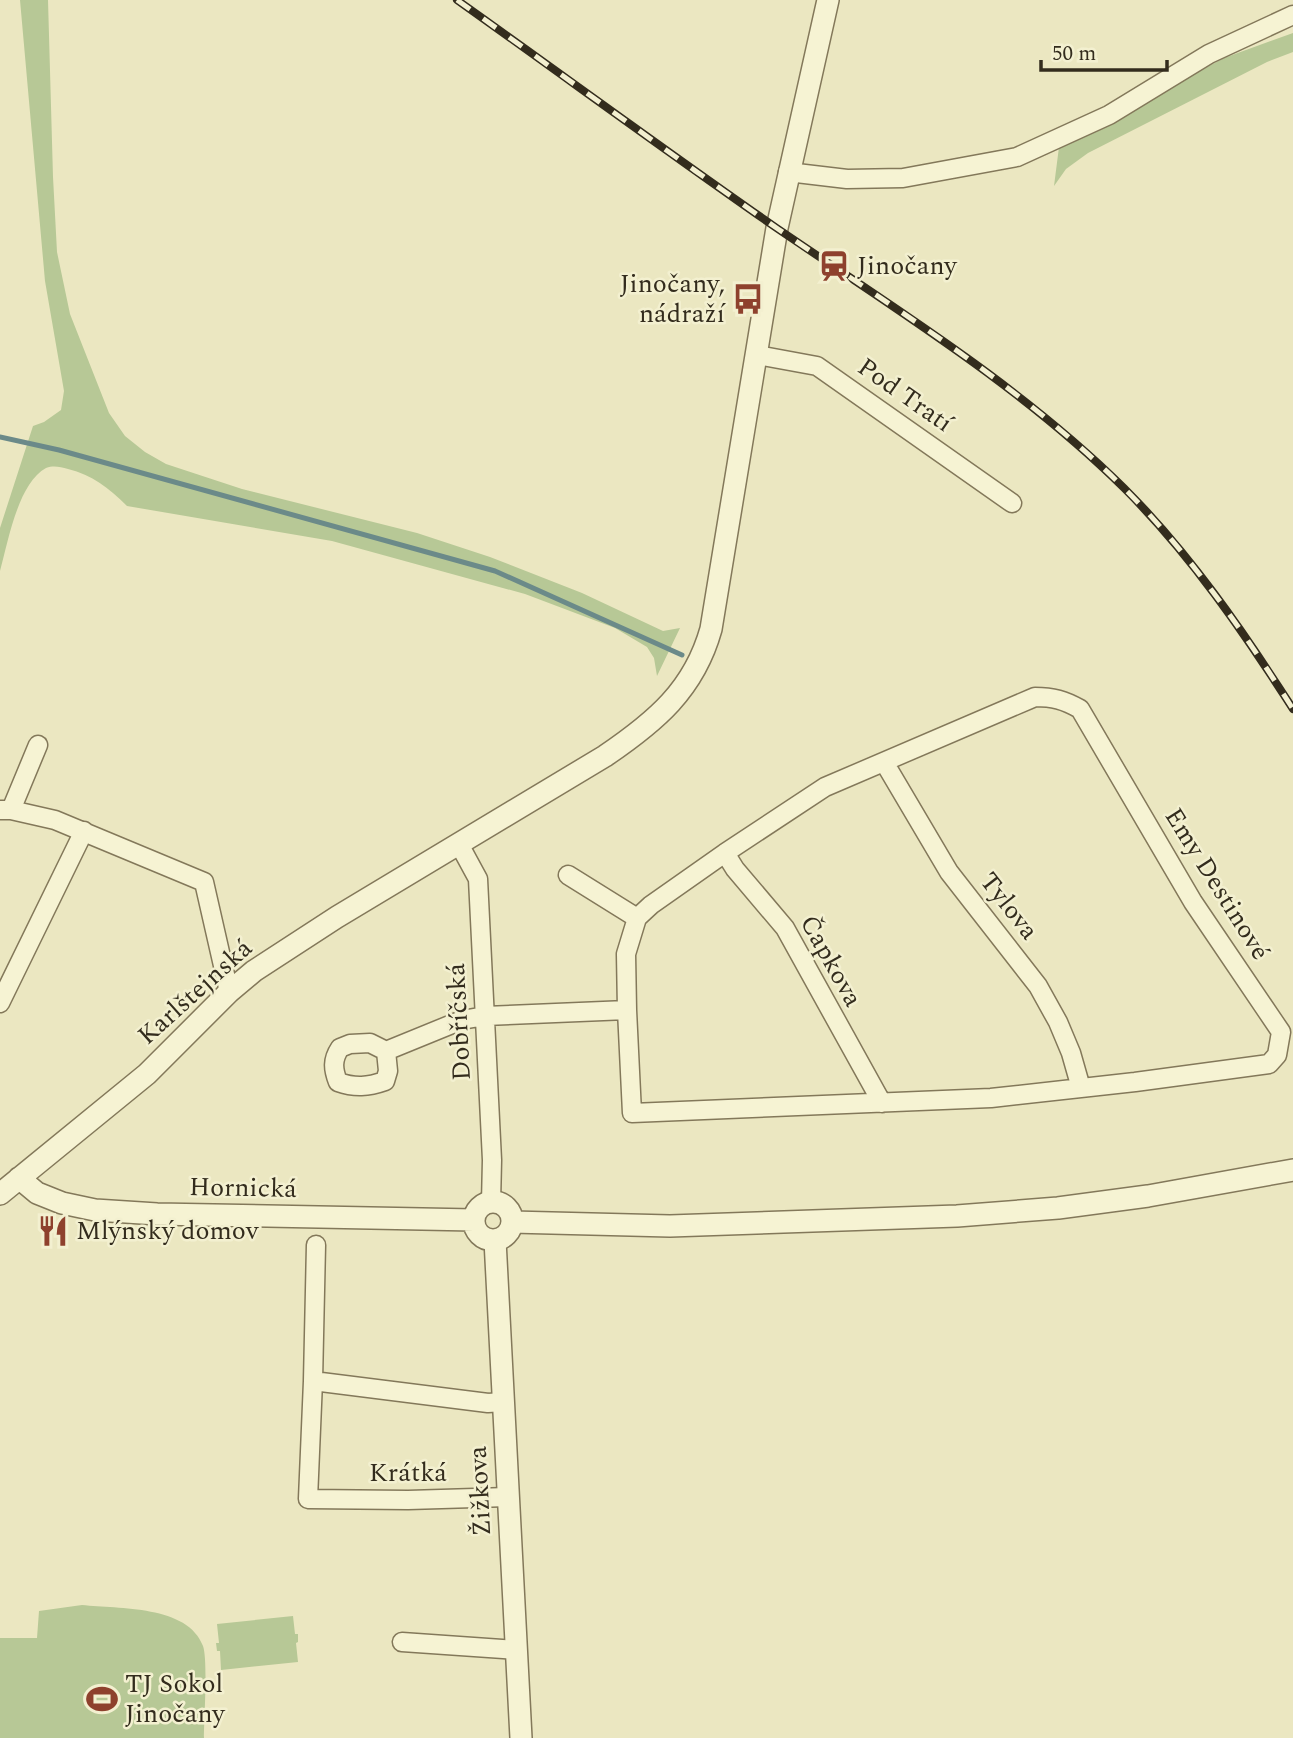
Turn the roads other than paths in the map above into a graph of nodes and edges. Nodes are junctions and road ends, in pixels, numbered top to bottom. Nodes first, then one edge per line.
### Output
1 (828, 0) edge
2 (1293, 15) edge
3 (788, 172) junction
4 (757, 355) junction
5 (1012, 503) dead end
6 (38, 745) dead end
7 (884, 762) junction
8 (5, 810) edge
9 (84, 831) junction
10 (459, 844) junction
11 (725, 853) junction
12 (568, 875) dead end
13 (637, 918) junction
14 (229, 992) junction
15 (0, 1003) edge
16 (627, 1010) junction
17 (485, 1016) junction
18 (386, 1051) dead end
19 (1081, 1088) junction
20 (882, 1103) junction
21 (1293, 1170) edge
22 (19, 1178) junction
23 (0, 1194) edge
24 (491, 1203) junction
25 (474, 1220) junction
26 (512, 1222) junction
27 (495, 1240) junction
28 (316, 1245) dead end
29 (313, 1381) junction
30 (503, 1402) junction
31 (508, 1497) junction
32 (402, 1642) dead end
33 (516, 1650) junction
34 (521, 1738) edge

1 - 3 street, Karlštejnská
2 - 3 street
3 - 4 street, Karlštejnská
4 - 5 street, Pod Tratí
4 - 10 street, Karlštejnská
6 - 8 street
7 - 11 street, Emy Destinové
7 - 19 street, Tylova
7 - 19 street, Emy Destinové
8 - 9 street
9 - 14 street
9 - 15 street
10 - 14 street, Karlštejnská
10 - 17 street, Dobříčská
11 - 13 street, Emy Destinové
11 - 20 street, Čapkova
12 - 13 street
13 - 16 street, Emy Destinové
14 - 22 street, Karlštejnská
16 - 17 street
16 - 20 street, Emy Destinové
17 - 18 street
17 - 24 street, Dobříčská
19 - 20 street, Emy Destinové
21 - 26 street
22 - 23 street, Karlštejnská
22 - 25 street, Hornická
24 - 25 street
24 - 26 street
25 - 27 street
26 - 27 street
27 - 30 street, Žižkova
28 - 29 street
29 - 30 street
29 - 31 street, Krátká
30 - 31 street, Žižkova
31 - 33 street, Žižkova
32 - 33 street
33 - 34 street, Žižkova

